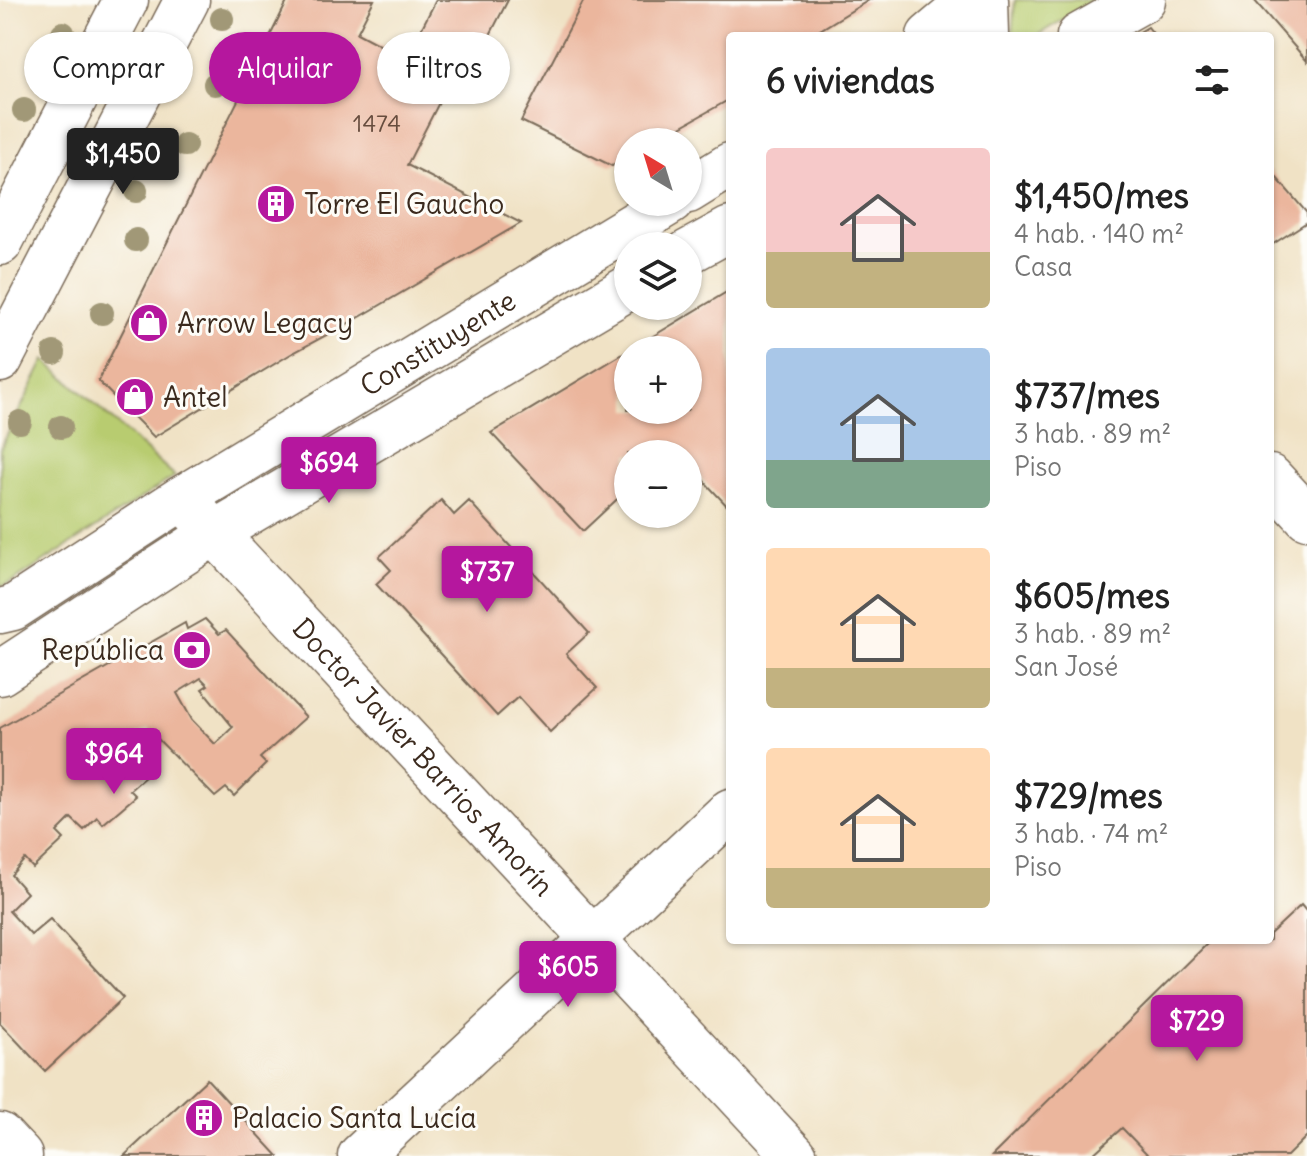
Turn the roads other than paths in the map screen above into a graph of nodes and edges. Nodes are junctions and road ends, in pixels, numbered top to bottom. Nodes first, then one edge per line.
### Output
1 (126, 0) edge
2 (187, 0) edge
3 (972, 0) edge
4 (986, 0) edge
5 (1143, 0) edge
6 (934, 32) edge
7 (987, 32) edge
8 (1086, 32) edge
9 (726, 167) edge
10 (702, 182) edge
11 (648, 216) edge
12 (726, 231) edge
13 (0, 243) edge
14 (702, 244) edge
15 (614, 296) edge
16 (0, 360) edge
17 (1274, 481) edge
18 (182, 498) junction
19 (1307, 517) edge
20 (214, 533) junction
21 (0, 611) edge
22 (0, 673) edge
23 (726, 815) edge
24 (593, 940) junction
25 (0, 1135) edge
26 (20, 1156) edge
27 (360, 1156) edge
28 (795, 1156) edge

1 - 13 street
2 - 16 street
3 - 6 street
4 - 7 street
5 - 8 street
9 - 10 street
11 - 18 street, Constituyente
12 - 14 street
15 - 20 street, Constituyente
17 - 19 street
18 - 20 street, Doctor Javier Barrios Amorín
18 - 21 street, Constituyente
20 - 22 street, Constituyente
20 - 24 street, Doctor Javier Barrios Amorín
23 - 24 street
24 - 27 street
24 - 28 street, Doctor Javier Barrios Amorín
25 - 26 street

